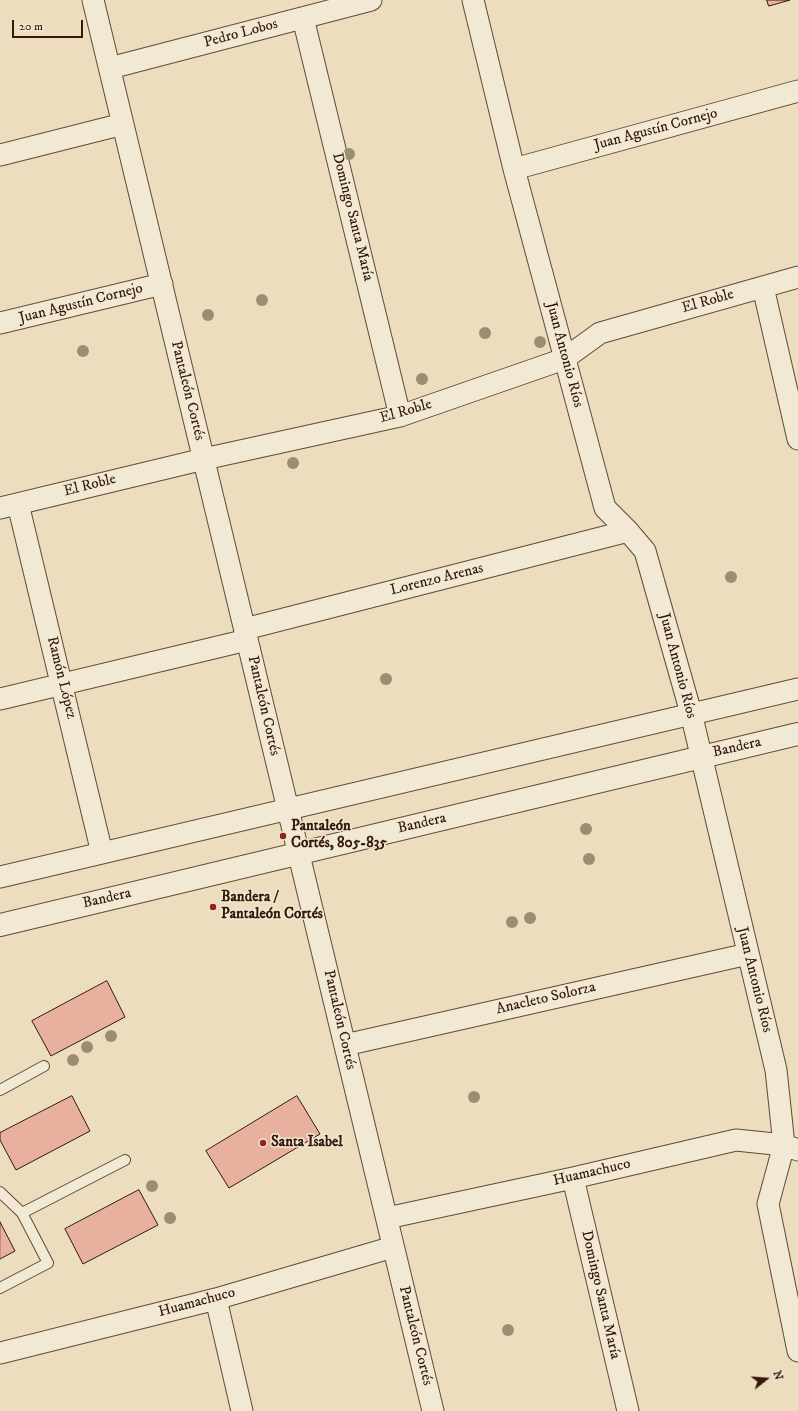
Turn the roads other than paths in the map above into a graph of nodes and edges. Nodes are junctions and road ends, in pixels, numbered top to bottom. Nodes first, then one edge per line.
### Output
1 (93, 0) edge
2 (371, 0) edge
3 (473, 0) edge
4 (303, 18) junction
5 (110, 68) junction
6 (798, 91) edge
7 (123, 124) junction
8 (0, 155) edge
9 (514, 169) junction
10 (798, 277) edge
11 (162, 284) junction
12 (763, 287) junction
13 (0, 323) edge
14 (564, 359) junction
15 (400, 416) junction
16 (798, 439) edge
17 (204, 459) junction
18 (9, 506) edge
19 (628, 531) junction
20 (246, 635) junction
21 (62, 684) junction
22 (798, 689) edge
23 (0, 699) edge
24 (691, 713) junction
25 (798, 734) edge
26 (701, 757) junction
27 (288, 809) junction
28 (102, 853) junction
29 (299, 853) junction
30 (0, 877) edge
31 (0, 925) edge
32 (748, 954) junction
33 (345, 1045) junction
34 (44, 1066) dead end
35 (0, 1090) edge
36 (791, 1148) edge
37 (125, 1160) dead end
38 (572, 1178) junction
39 (0, 1192) edge
40 (22, 1213) junction
41 (387, 1218) junction
42 (393, 1247) junction
43 (0, 1288) edge
44 (216, 1299) junction
45 (797, 1345) edge
46 (0, 1353) edge
47 (242, 1411) edge
48 (433, 1411) edge
49 (628, 1411) edge

1 - 5 street, Pantaleón Cortés
2 - 4 street, Pedro Lobos
3 - 9 street, Juan Antonio Ríos
4 - 5 street, Pedro Lobos
4 - 15 street, Domingo Santa María
5 - 7 street, Pantaleón Cortés
6 - 9 street, Juan Agustín Cornejo
7 - 8 street
7 - 11 street, Pantaleón Cortés
9 - 14 street, Juan Antonio Ríos
10 - 12 street, El Roble
11 - 13 street, Juan Agustín Cornejo
11 - 17 street, Pantaleón Cortés
12 - 14 street, El Roble
12 - 16 street
14 - 15 street, El Roble
14 - 19 street, Juan Antonio Ríos
15 - 17 street, El Roble
17 - 18 street, El Roble
17 - 20 street, Pantaleón Cortés
18 - 21 street, Ramón López
19 - 20 street, Lorenzo Arenas
19 - 24 street, Juan Antonio Ríos
20 - 21 street, Lorenzo Arenas
20 - 27 street, Pantaleón Cortés
21 - 23 street, Lorenzo Arenas
21 - 28 street, Ramón López
22 - 24 street
24 - 26 street, Juan Antonio Ríos
24 - 27 street
25 - 26 street, Bandera
26 - 29 street, Bandera
26 - 32 street, Juan Antonio Ríos
27 - 28 street
27 - 29 street, Pantaleón Cortés
28 - 30 street
29 - 31 street, Bandera
29 - 33 street, Pantaleón Cortés
32 - 33 street, Anacleto Solorza
32 - 36 street, Juan Antonio Ríos
33 - 41 street, Pantaleón Cortés
34 - 35 lane
36 - 38 street, Huamachuco
36 - 45 street, Juan Antonio Ríos
37 - 40 lane
38 - 41 street, Huamachuco
38 - 49 street, Domingo Santa María
39 - 40 lane
40 - 43 lane
41 - 42 street, Pantaleón Cortés
42 - 44 street, Huamachuco
42 - 48 street, Pantaleón Cortés
44 - 46 street, Huamachuco
44 - 47 street

